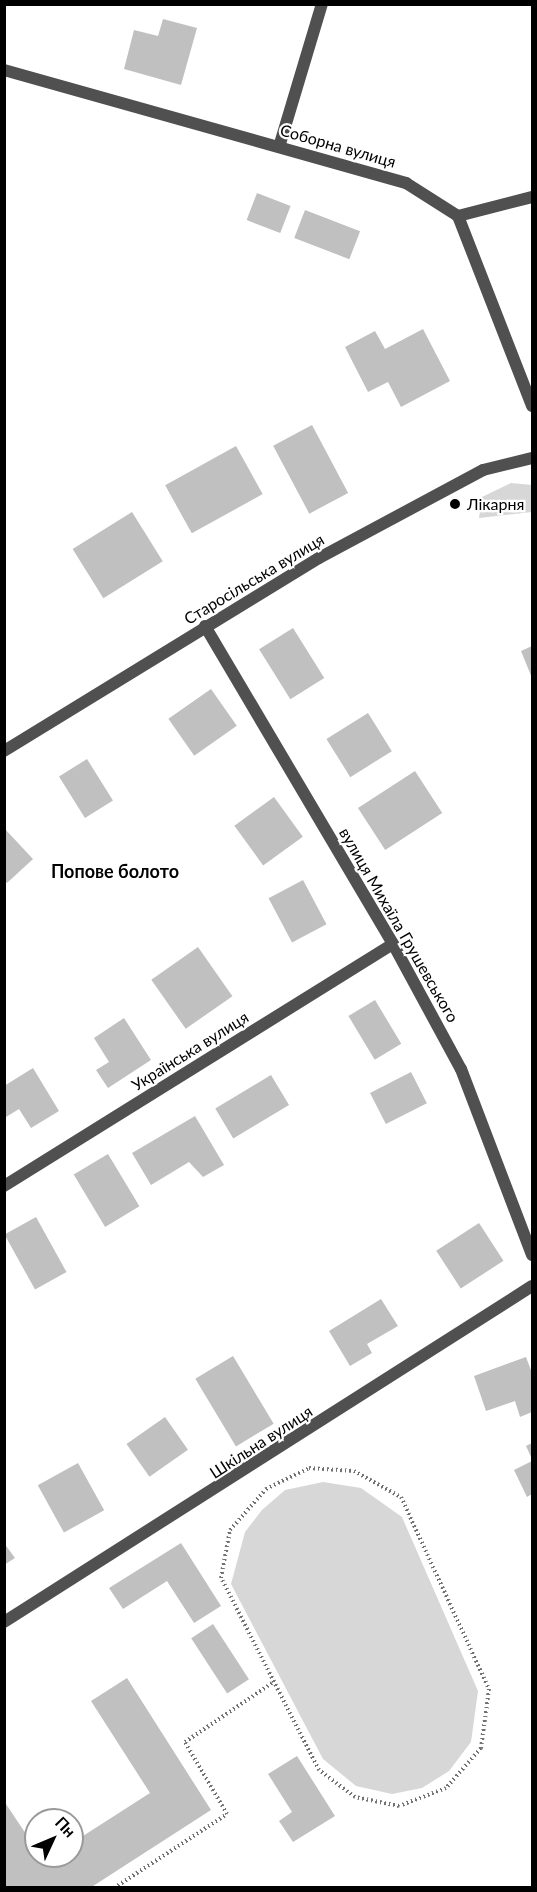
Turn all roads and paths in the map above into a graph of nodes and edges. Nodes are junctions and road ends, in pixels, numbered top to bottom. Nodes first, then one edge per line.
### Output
1 (322, 4) edge
2 (4, 70) edge
3 (279, 147) junction
4 (532, 197) edge
5 (458, 216) junction
6 (532, 406) edge
7 (532, 458) edge
8 (205, 626) junction
9 (4, 751) edge
10 (393, 944) junction
11 (4, 1186) edge
12 (532, 1255) edge
13 (532, 1286) edge
14 (4, 1622) edge
15 (272, 1683) junction
16 (114, 1887) edge

1 - 3 street
2 - 3 street, Соборна вулиця
3 - 5 street, Соборна вулиця
4 - 5 street
5 - 6 street
7 - 8 street, Старосільська вулиця
8 - 9 street, Старосільська вулиця
8 - 10 street, вулиця Михаїла Грушевського
10 - 11 street, Українська вулиця
10 - 12 street, вулиця Михаїла Грушевського
13 - 14 street, Шкільна вулиця
15 - 15 path
15 - 16 path

